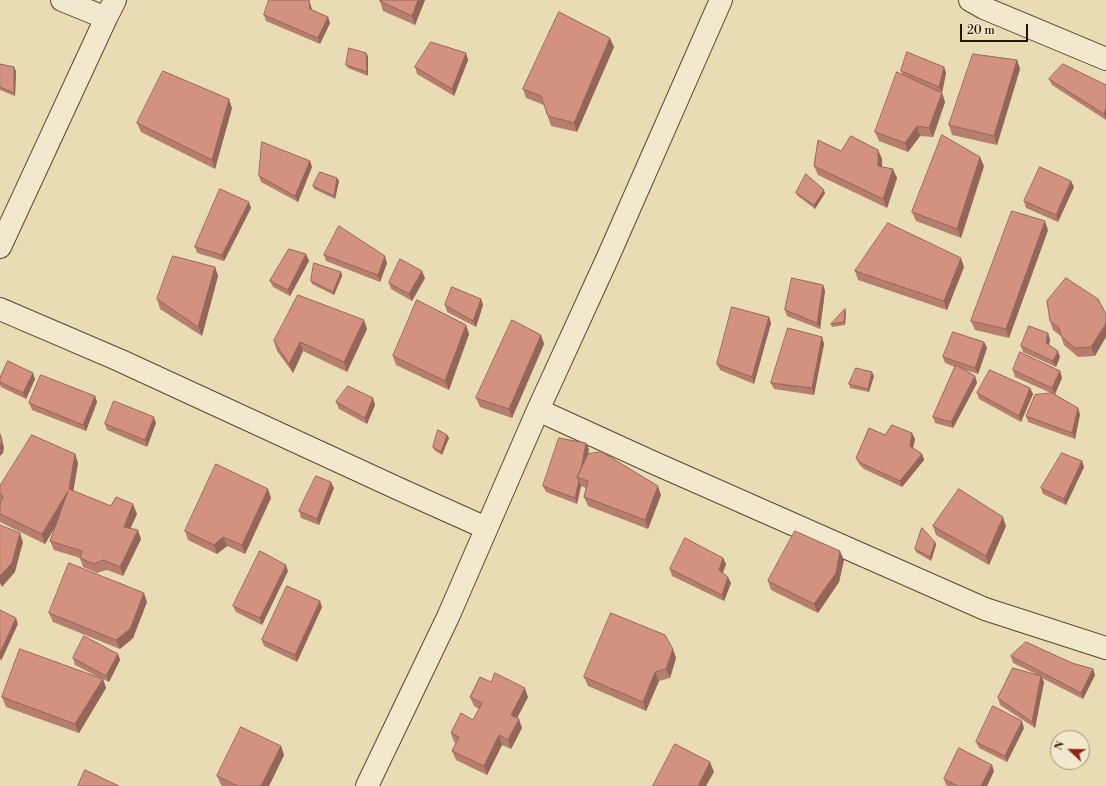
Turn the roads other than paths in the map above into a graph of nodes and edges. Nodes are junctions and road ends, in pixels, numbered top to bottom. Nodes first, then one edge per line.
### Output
1 (62, 0) edge
2 (721, 0) edge
3 (970, 0) edge
4 (111, 9) edge
5 (1106, 59) edge
6 (0, 247) edge
7 (0, 308) edge
8 (538, 410) junction
9 (486, 528) junction
10 (1106, 648) edge
11 (367, 786) edge

1 - 4 street
2 - 8 street
3 - 5 street
4 - 6 street
7 - 9 street
8 - 9 street
8 - 10 street
9 - 11 street

